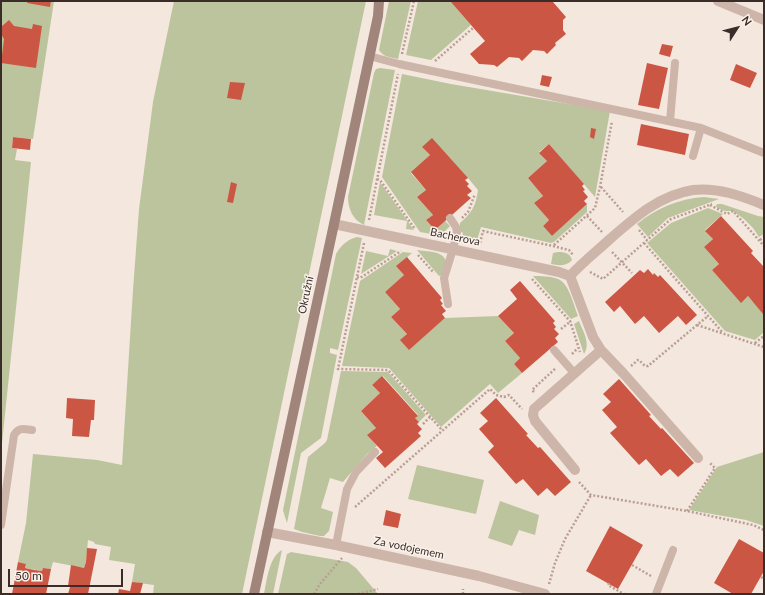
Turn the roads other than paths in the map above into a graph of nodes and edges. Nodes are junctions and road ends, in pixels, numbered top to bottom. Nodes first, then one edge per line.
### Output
1 (380, 1) edge
2 (718, 1) edge
3 (764, 20) edge
4 (369, 56) junction
5 (675, 63) dead end
6 (670, 122) junction
7 (701, 128) junction
8 (764, 153) edge
9 (693, 156) dead end
10 (764, 205) edge
11 (453, 221) road end
12 (334, 224) junction
13 (453, 249) junction
14 (570, 276) junction
15 (448, 304) dead end
16 (554, 350) dead end
17 (601, 350) junction
18 (575, 374) junction
19 (32, 430) dead end
20 (375, 452) dead end
21 (697, 457) road end
22 (575, 470) road end
23 (1, 525) edge
24 (268, 532) junction
25 (336, 545) junction
26 (673, 550) dead end
27 (546, 591) edge
28 (254, 594) edge
29 (656, 594) edge

1 - 4 street, Okružní
2 - 3 street
4 - 6 lane
4 - 12 street, Okružní
5 - 6 lane
6 - 7 lane
7 - 8 lane
7 - 9 lane
10 - 14 street
11 - 13 lane
12 - 13 street, Bacherova
12 - 24 street, Okružní
13 - 14 street, Bacherova
13 - 15 lane
14 - 17 street
16 - 18 lane
17 - 18 street
17 - 21 street
18 - 22 street
19 - 23 lane
20 - 25 lane
24 - 25 street, Za vodojemem
24 - 28 street, Okružní
25 - 27 street, Za vodojemem
26 - 29 lane

